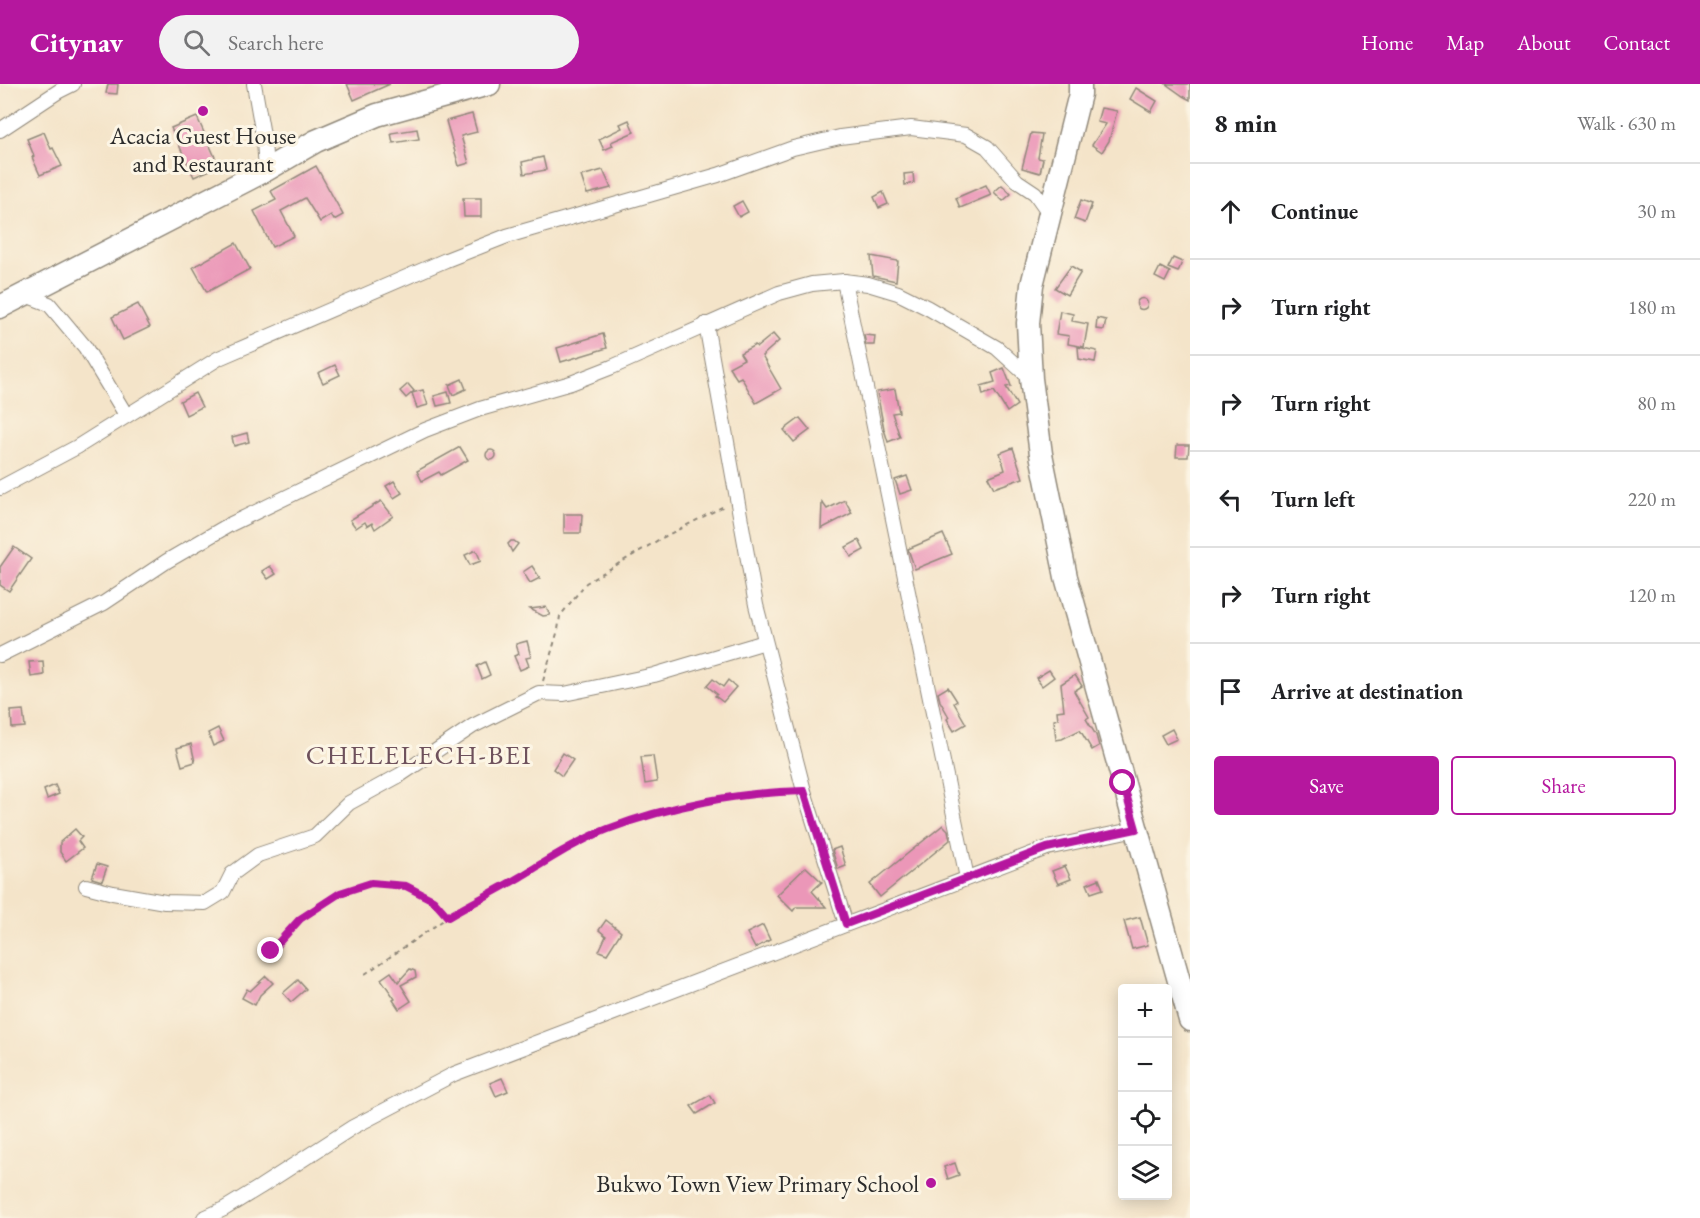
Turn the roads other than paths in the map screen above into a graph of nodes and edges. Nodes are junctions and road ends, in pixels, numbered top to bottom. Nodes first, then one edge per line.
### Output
1 (73, 84) edge
2 (254, 84) edge
3 (488, 84) edge
4 (1080, 84) edge
5 (0, 130) edge
6 (266, 170) junction
7 (1049, 213) junction
8 (844, 281) junction
9 (23, 294) junction
10 (0, 307) edge
11 (706, 324) junction
12 (1030, 379) junction
13 (126, 415) junction
14 (0, 488) edge
15 (765, 642) junction
16 (0, 655) edge
17 (1136, 829) junction
18 (967, 878) junction
19 (86, 886) dead end
20 (846, 924) junction
21 (1190, 1020) edge
22 (204, 1218) edge

1 - 5 street
2 - 6 street
3 - 6 main road
4 - 7 main road
6 - 9 main road
7 - 12 main road
7 - 13 street
8 - 11 street
8 - 12 street
8 - 18 street
9 - 10 main road
9 - 13 street
11 - 15 street
11 - 16 street
12 - 17 main road
13 - 14 street
15 - 19 street
15 - 20 street
17 - 18 street
17 - 21 main road
18 - 20 street
20 - 22 street

